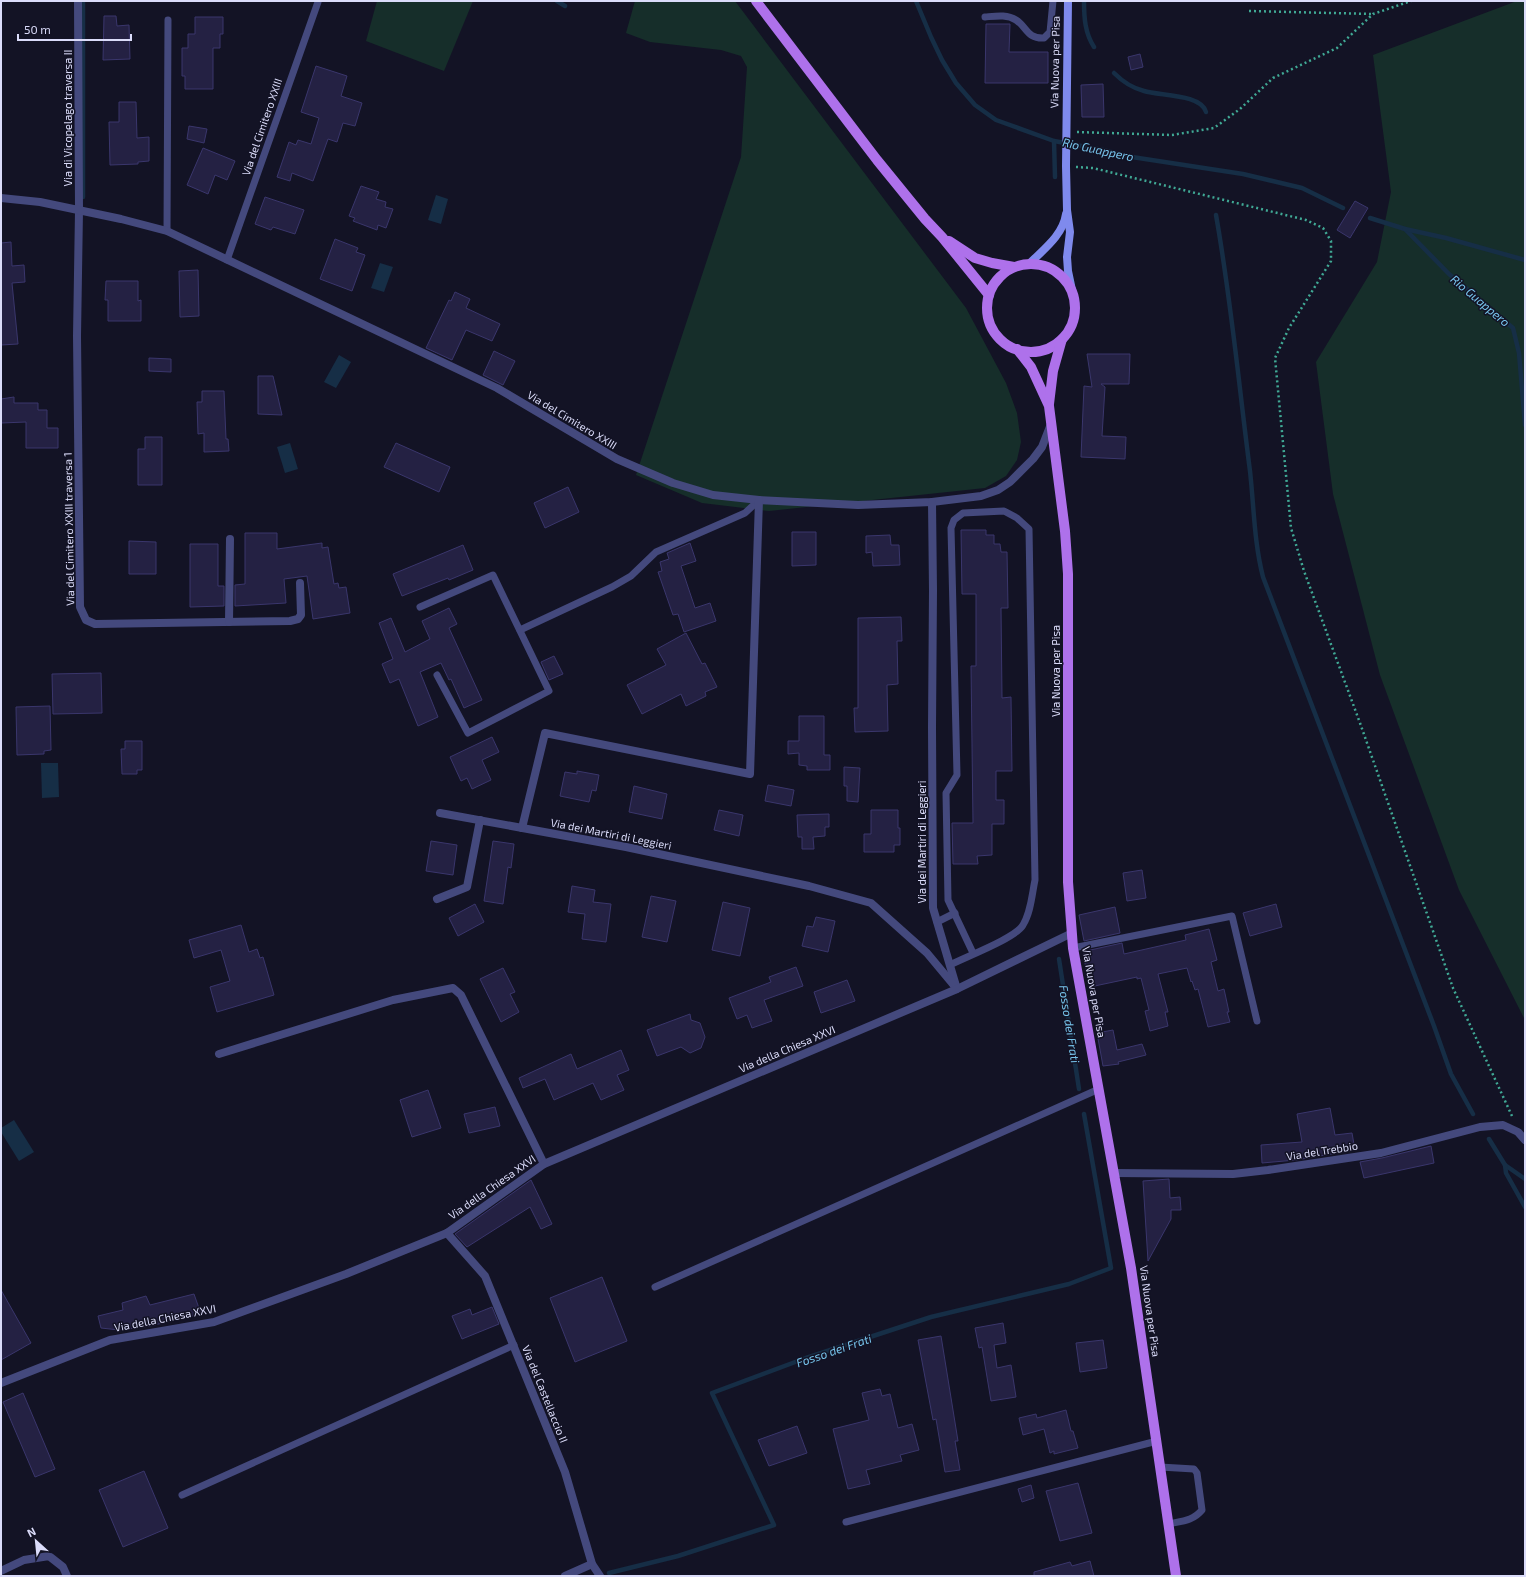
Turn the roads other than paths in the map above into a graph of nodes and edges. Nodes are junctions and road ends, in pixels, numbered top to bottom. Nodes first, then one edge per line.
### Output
1 (78, 1) edge
2 (756, 1) edge
3 (1053, 1) edge
4 (1068, 1) edge
5 (318, 2) edge
6 (985, 17) dead end
7 (168, 20) dead end
8 (1, 198) edge
9 (1067, 210) junction
10 (79, 211) junction
11 (167, 232) junction
12 (942, 237) junction
13 (227, 260) junction
14 (1030, 263) junction
15 (1014, 267) junction
16 (1072, 290) junction
17 (989, 295) junction
18 (1062, 339) junction
19 (1016, 349) junction
20 (1049, 406) junction
21 (1052, 423) junction
22 (759, 500) junction
23 (932, 502) junction
24 (230, 539) dead end
25 (300, 583) dead end
26 (420, 607) dead end
27 (229, 622) junction
28 (520, 630) junction
29 (437, 675) dead end
30 (440, 813) dead end
31 (480, 820) junction
32 (522, 828) junction
33 (437, 899) dead end
34 (955, 913) junction
35 (937, 922) junction
36 (1072, 933) junction
37 (1073, 948) junction
38 (973, 953) junction
39 (950, 965) junction
40 (957, 989) junction
41 (1257, 1021) dead end
42 (219, 1054) dead end
43 (1099, 1089) junction
44 (1525, 1140) edge
45 (544, 1164) junction
46 (1114, 1173) junction
47 (447, 1233) junction
48 (655, 1286) dead end
49 (514, 1345) junction
50 (1, 1384) edge
51 (1157, 1441) junction
52 (1160, 1468) junction
53 (182, 1495) dead end
54 (846, 1522) dead end
55 (1168, 1524) junction
56 (592, 1564) junction
57 (1, 1570) edge
58 (67, 1576) edge
59 (565, 1576) edge
60 (600, 1576) edge
61 (1176, 1576) edge

1 - 10 street, Via di Vicopelago traversa II
2 - 12 main road
3 - 6 lane
4 - 9 main road, Via Nuova per Pisa
5 - 13 lane, Via del Cimitero XXIII
7 - 11 lane
8 - 10 street, Via del Cimitero XXIII
9 - 14 main road
9 - 16 main road
10 - 11 street, Via del Cimitero XXIII
10 - 27 street, Via del Cimitero XXIII traversa 1
11 - 13 street, Via del Cimitero XXIII
12 - 15 main road
12 - 17 main road
13 - 22 street, Via del Cimitero XXIII
14 - 15 main road
14 - 16 main road
15 - 17 main road
16 - 18 main road
17 - 19 main road
18 - 19 main road
18 - 20 main road
19 - 20 main road
20 - 21 main road, Via Nuova per Pisa
21 - 23 street, Via del Cimitero XXIII
21 - 36 main road, Via Nuova per Pisa
22 - 23 street, Via del Cimitero XXIII
22 - 28 lane
22 - 32 street
23 - 35 street, Via dei Martiri di Leggieri
24 - 27 street
25 - 27 street, Via del Cimitero XXIII traversa 1
26 - 28 lane
28 - 29 lane
30 - 31 street, Via dei Martiri di Leggieri
31 - 32 street, Via dei Martiri di Leggieri
31 - 33 street
32 - 40 street, Via dei Martiri di Leggieri
34 - 35 lane
34 - 38 lane
34 - 38 lane
35 - 39 street, Via dei Martiri di Leggieri
36 - 37 main road, Via Nuova per Pisa
36 - 40 street, Via della Chiesa XXVI
37 - 41 lane
37 - 43 main road, Via Nuova per Pisa
38 - 39 lane
39 - 40 street, Via dei Martiri di Leggieri
40 - 45 street, Via della Chiesa XXVI
42 - 45 street
43 - 46 main road, Via Nuova per Pisa
43 - 48 lane
44 - 46 street, Via del Trebbio
45 - 47 street, Via della Chiesa XXVI
46 - 51 main road, Via Nuova per Pisa
47 - 49 street, Via del Castellaccio II
47 - 50 street, Via della Chiesa XXVI
49 - 53 lane
49 - 56 street, Via del Castellaccio II
51 - 52 main road, Via Nuova per Pisa
51 - 54 lane
52 - 55 main road, Via Nuova per Pisa
52 - 55 lane
55 - 61 main road, Via Nuova per Pisa
56 - 59 street
56 - 60 street, Via del Castellaccio II
57 - 58 street

